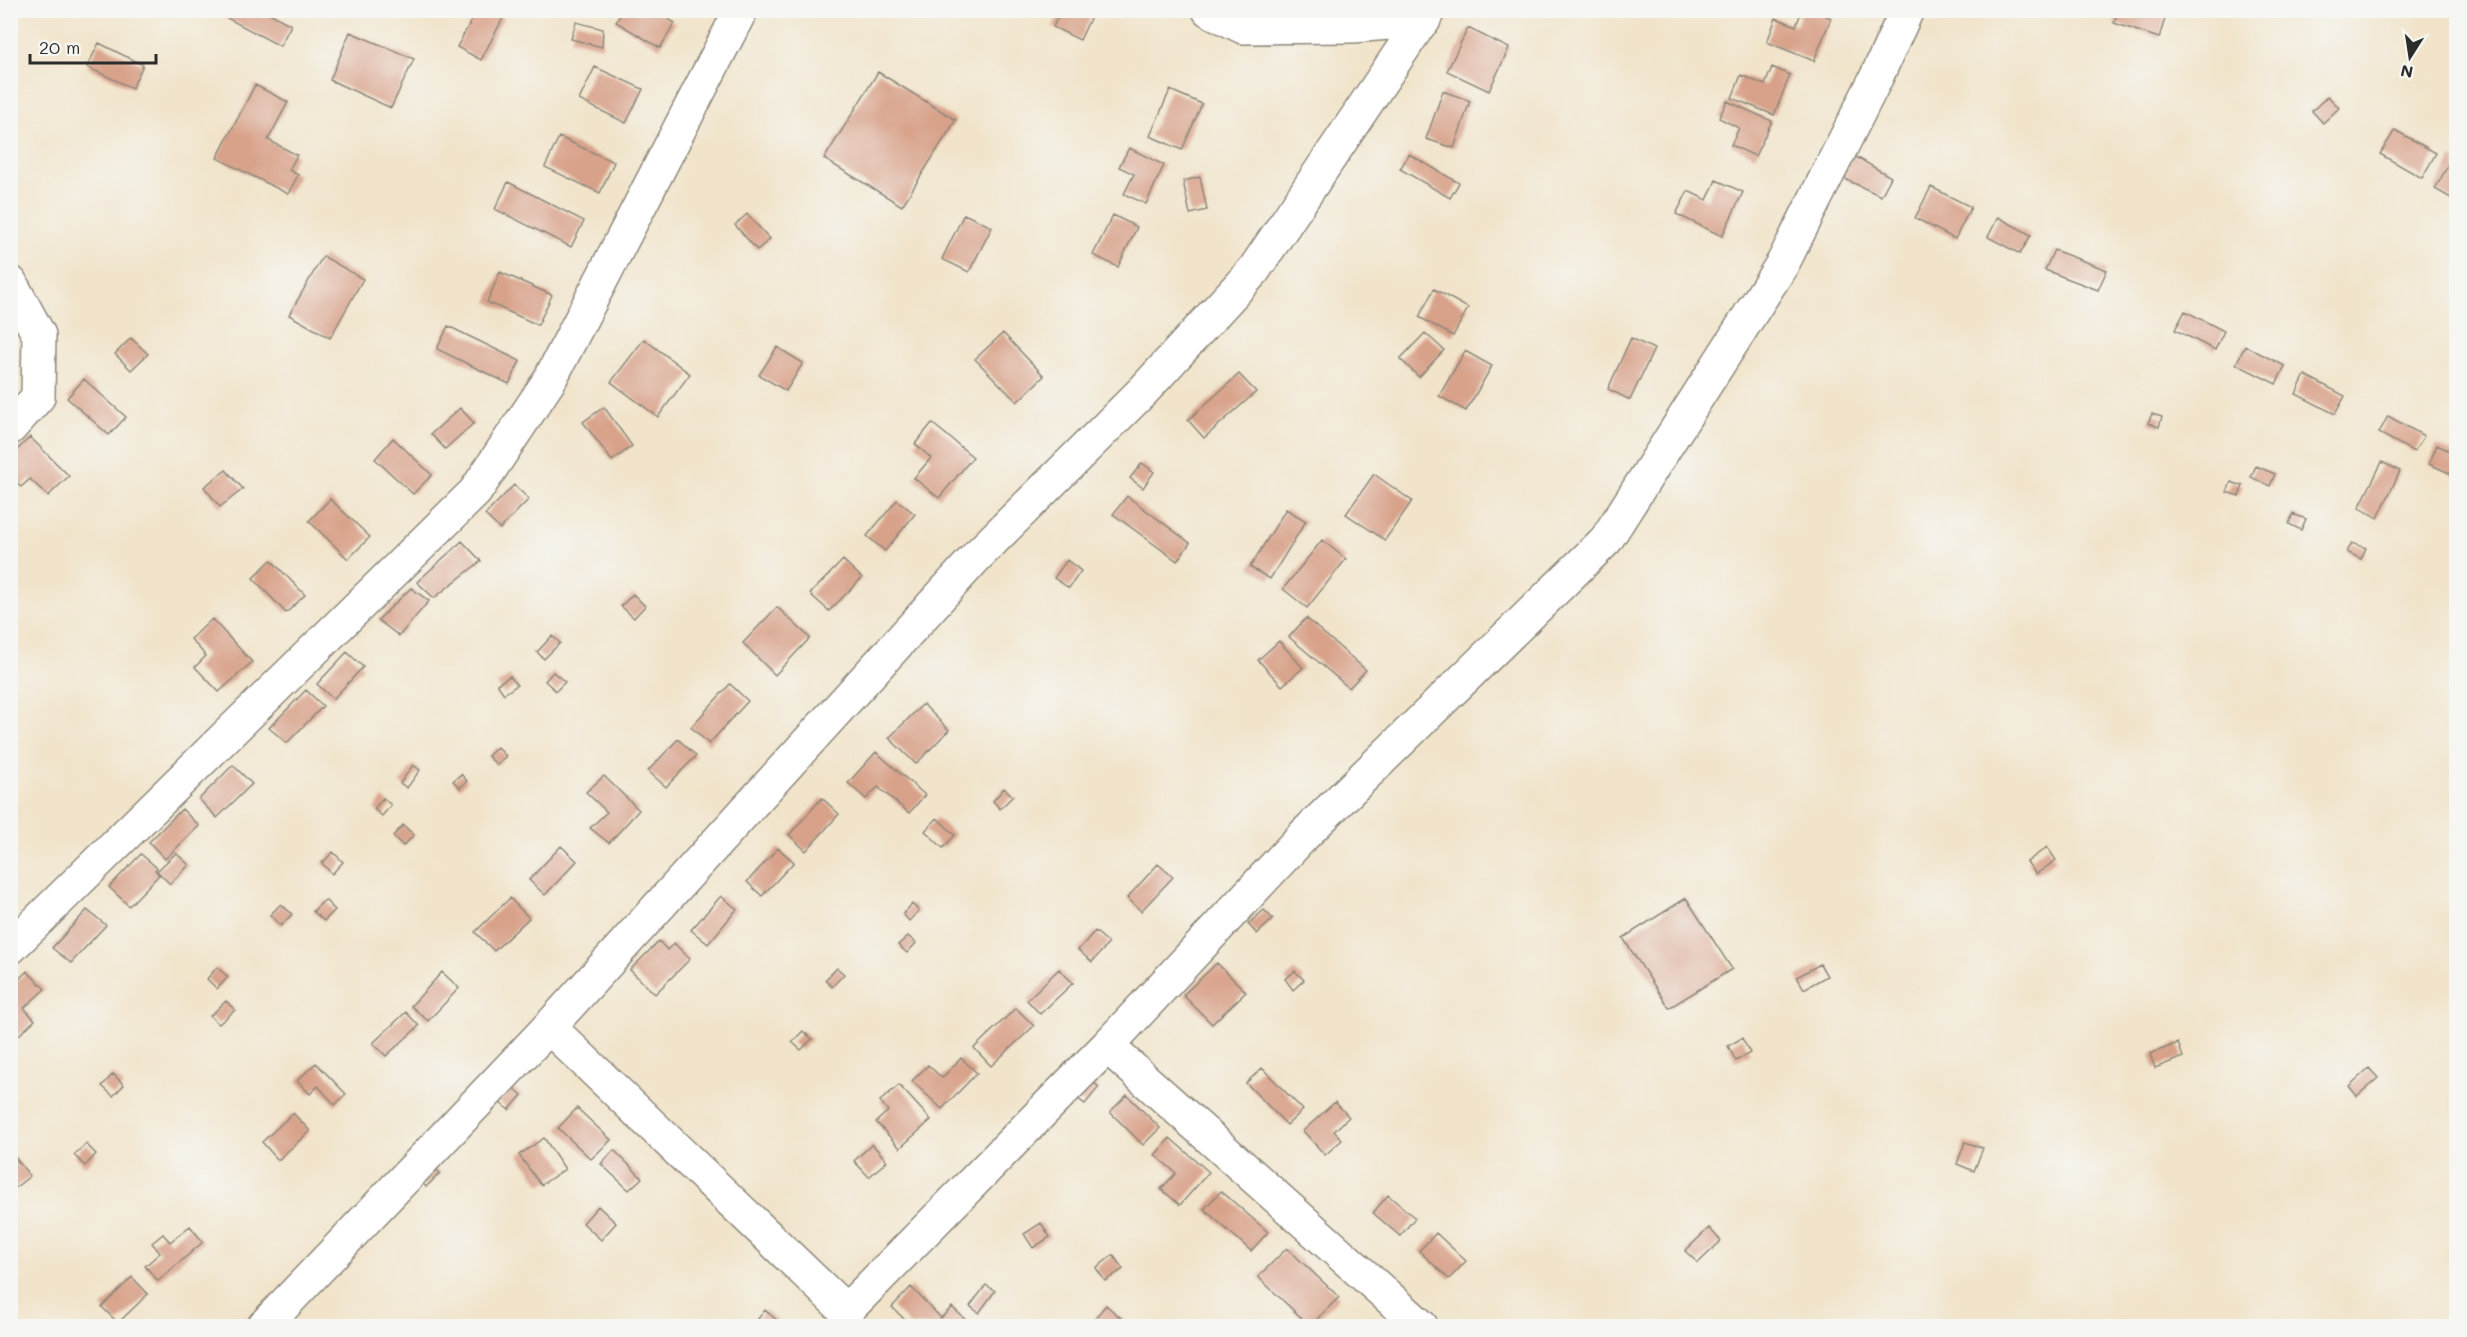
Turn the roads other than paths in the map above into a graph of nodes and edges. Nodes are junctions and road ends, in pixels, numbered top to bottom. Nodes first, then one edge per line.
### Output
1 (741, 10) edge
2 (1209, 10) edge
3 (1907, 10) edge
4 (1427, 15) edge
5 (10, 282) edge
6 (10, 428) edge
7 (10, 948) edge
8 (549, 1027) junction
9 (1107, 1046) junction
10 (854, 1319) edge
11 (264, 1326) edge
12 (1421, 1326) edge

1 - 7 street
2 - 4 street
3 - 9 street
4 - 8 street
5 - 6 street
8 - 10 street
8 - 11 street
9 - 10 street
9 - 12 street

